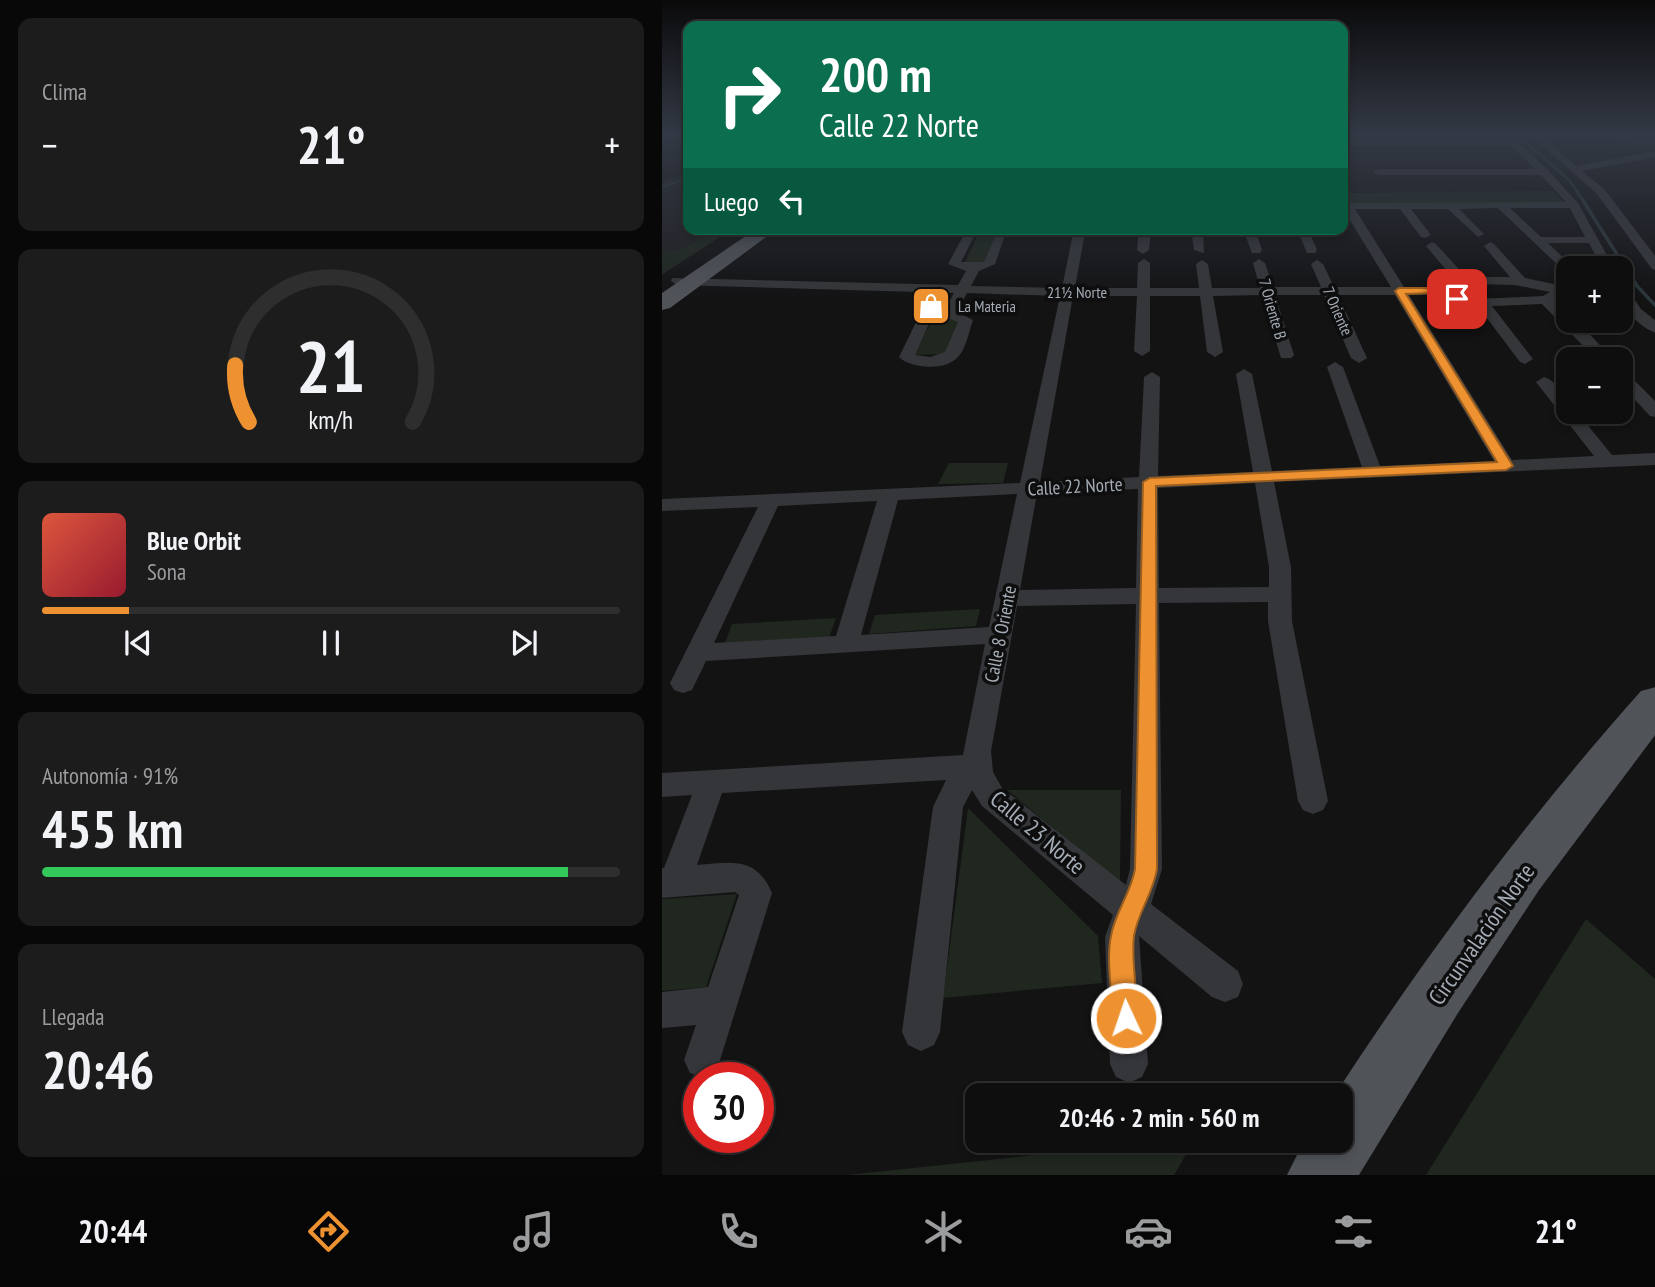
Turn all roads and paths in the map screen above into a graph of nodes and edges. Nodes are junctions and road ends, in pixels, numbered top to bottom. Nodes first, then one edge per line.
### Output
1 (1560, 189) edge
2 (1597, 189) edge
3 (1522, 197) dead end
4 (1501, 205) junction
5 (1532, 205) junction
6 (1574, 205) junction
7 (1348, 206) edge
8 (1402, 206) junction
9 (1451, 206) junction
10 (1348, 210) edge
11 (1348, 229) edge
12 (1361, 229) junction
13 (1478, 234) dead end
14 (747, 235) edge
15 (758, 235) edge
16 (970, 235) edge
17 (1001, 235) edge
18 (1082, 235) edge
19 (1145, 235) edge
20 (1198, 235) edge
21 (1251, 235) edge
22 (1305, 235) edge
23 (1538, 240) junction
24 (1592, 240) junction
25 (1490, 246) dead end
26 (1650, 249) edge
27 (1601, 256) edge
28 (1556, 257) edge
29 (1655, 266) edge
30 (974, 268) junction
31 (1463, 282) junction
32 (1521, 282) junction
33 (678, 285) edge
34 (964, 289) junction
35 (1267, 291) junction
36 (1329, 291) junction
37 (1399, 291) junction
38 (1435, 291) junction
39 (1068, 292) junction
40 (1143, 292) junction
41 (1206, 292) junction
42 (1556, 293) edge
43 (1556, 294) edge
44 (1480, 300) junction
45 (662, 303) edge
46 (1633, 308) edge
47 (949, 314) dead end
48 (1655, 329) edge
49 (1580, 333) edge
50 (1594, 347) edge
51 (1142, 351) dead end
52 (1215, 352) dead end
53 (1286, 355) dead end
54 (1359, 358) dead end
55 (1525, 359) dead end
56 (1335, 367) dead end
57 (1244, 374) dead end
58 (1152, 377) dead end
59 (1544, 382) dead end
60 (1633, 388) edge
61 (1655, 412) edge
62 (1655, 459) edge
63 (1607, 461) junction
64 (1506, 466) junction
65 (1373, 472) junction
66 (1263, 477) junction
67 (1150, 482) junction
68 (1029, 488) junction
69 (889, 495) junction
70 (771, 500) junction
71 (662, 505) edge
72 (1280, 594) junction
73 (1147, 596) junction
74 (1007, 598) junction
75 (999, 635) junction
76 (846, 645) junction
77 (697, 653) junction
78 (683, 683) dead end
79 (1655, 703) edge
80 (977, 766) junction
81 (712, 782) junction
82 (662, 785) edge
83 (1313, 801) dead end
84 (668, 883) edge
85 (1133, 910) junction
86 (1225, 984) dead end
87 (721, 1004) junction
88 (662, 1010) edge
89 (921, 1032) dead end
90 (703, 1060) dead end
91 (1129, 1064) dead end
92 (1321, 1175) edge

1 - 6 street
2 - 26 street
3 - 5 street
4 - 5 street
4 - 9 street
4 - 23 street
5 - 6 street
6 - 24 street
7 - 8 street
8 - 9 street
8 - 31 street
9 - 13 street
10 - 12 street
11 - 12 street
12 - 37 street
14 - 33 main road
15 - 33 main road
16 - 30 street
17 - 30 street
18 - 39 street, Calle 8 Oriente
19 - 40 street
20 - 41 street
21 - 35 street, 7 Oriente B
22 - 36 street, 7 Oriente
23 - 24 street
23 - 28 street
24 - 27 street
25 - 32 street
26 - 29 street
30 - 34 street
31 - 32 street, 21½ Norte
31 - 38 street, 21½ Norte
32 - 42 street, 21½ Norte
33 - 34 street, 21½ Norte
33 - 45 main road
34 - 39 street, 21½ Norte
34 - 47 street
35 - 36 street, 21½ Norte
35 - 41 street, 21½ Norte
35 - 53 street, 7 Oriente B
36 - 37 street, 21½ Norte
36 - 54 street, 7 Oriente
37 - 38 street, 21½ Norte
37 - 64 street
38 - 44 street, 21½ Norte
39 - 40 street, 21½ Norte
39 - 68 street, Calle 8 Oriente
40 - 41 street, 21½ Norte
40 - 51 street
41 - 52 street
43 - 44 street, 21½ Norte
44 - 55 street
46 - 48 street
49 - 50 street
56 - 65 street
57 - 66 street
58 - 67 street
59 - 63 street
60 - 61 street
62 - 63 street, Calle 22 Norte
63 - 64 street, Calle 22 Norte
64 - 65 street, Calle 22 Norte
65 - 66 street, Calle 22 Norte
66 - 67 street, Calle 22 Norte
66 - 72 street
67 - 68 street, Calle 22 Norte
67 - 73 street
68 - 69 street, Calle 22 Norte
68 - 74 street, Calle 8 Oriente
69 - 70 street, Calle 22 Norte
69 - 76 street
70 - 71 street, Calle 22 Norte
70 - 77 street
72 - 73 street
72 - 83 street
73 - 74 street
73 - 85 street
74 - 75 street, Calle 8 Oriente
75 - 76 street
75 - 80 street, Calle 8 Oriente
76 - 77 street
77 - 78 street
79 - 92 main road, Circunvalación Norte
80 - 81 street
80 - 85 street, Calle 23 Norte
80 - 89 street
81 - 82 street
81 - 84 street
84 - 87 street
85 - 86 street, Calle 23 Norte
85 - 91 street
87 - 88 street
87 - 90 street

